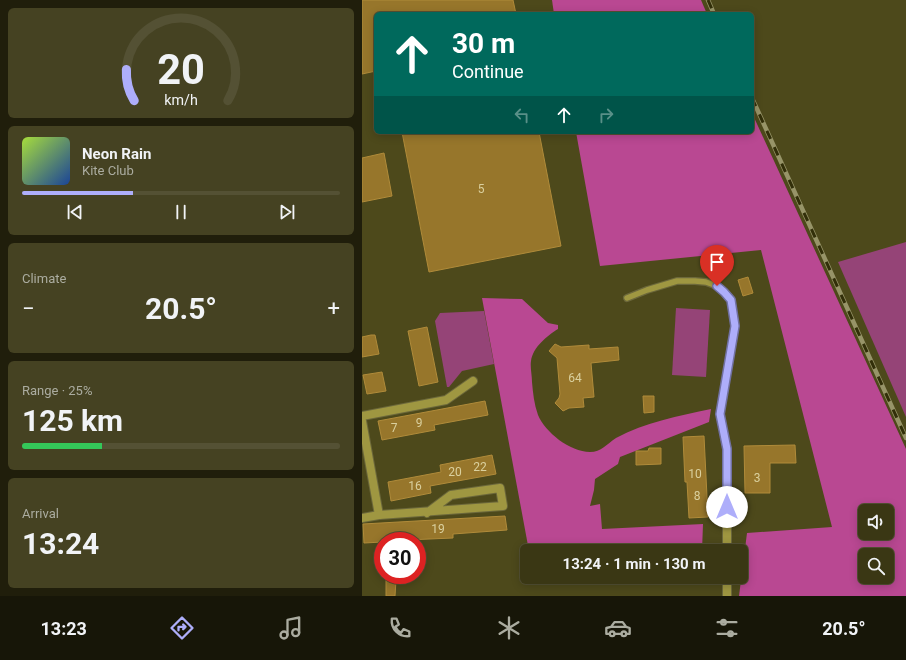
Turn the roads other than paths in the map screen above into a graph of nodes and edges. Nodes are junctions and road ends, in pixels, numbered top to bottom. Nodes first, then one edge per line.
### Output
1 (627, 298) dead end
2 (474, 381) dead end
3 (362, 416) edge
4 (362, 421) edge
5 (727, 449) joint
6 (427, 512) junction
7 (379, 515) junction
8 (362, 518) edge
9 (727, 544) edge
10 (727, 584) edge
11 (727, 596) edge

1 - 5 lane
2 - 3 street
4 - 7 street
5 - 9 street
6 - 6 street
6 - 7 street
7 - 8 street
10 - 11 street

